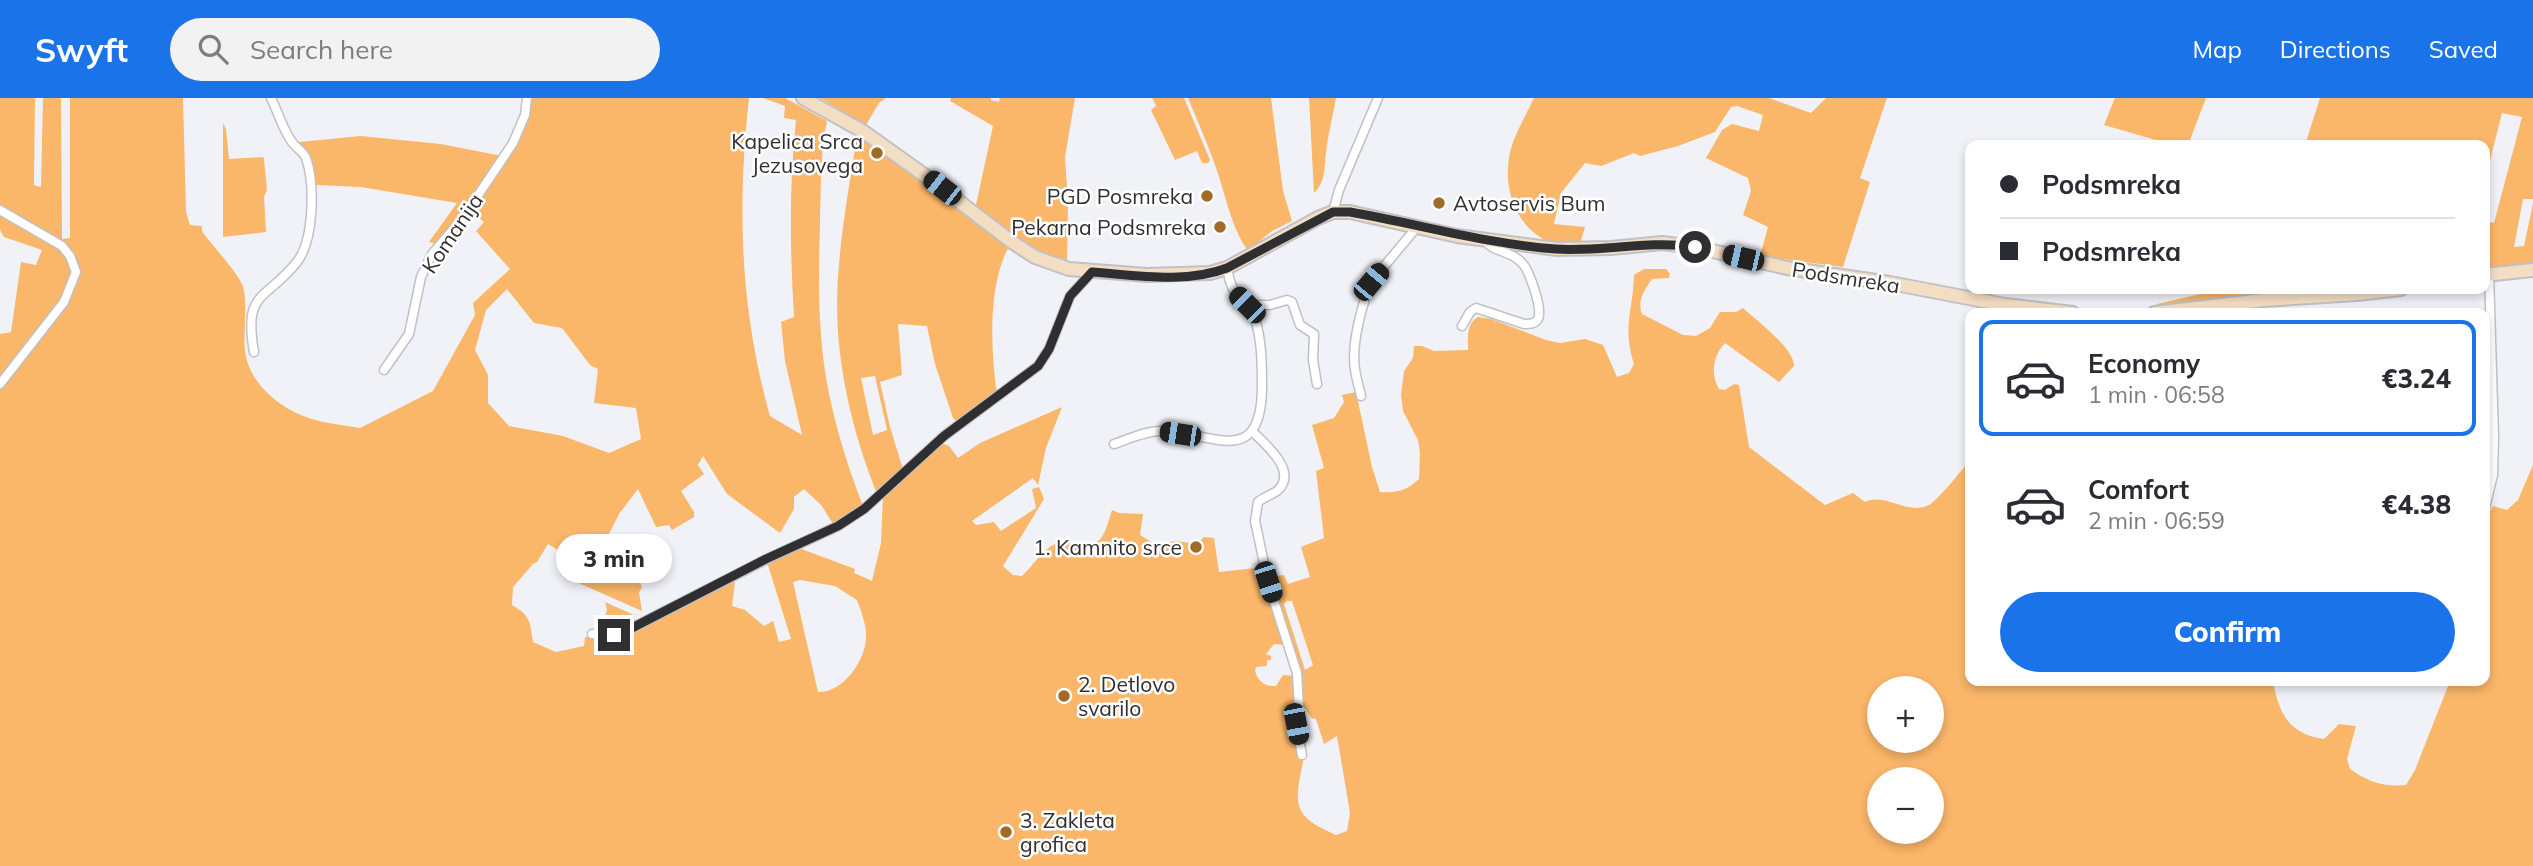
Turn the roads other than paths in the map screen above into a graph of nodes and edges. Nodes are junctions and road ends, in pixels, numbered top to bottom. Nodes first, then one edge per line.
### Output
1 (271, 98) edge
2 (527, 98) edge
3 (803, 98) edge
4 (1378, 98) edge
5 (0, 210) edge
6 (1333, 212) junction
7 (1418, 227) junction
8 (1484, 240) junction
9 (1227, 268) junction
10 (2533, 270) edge
11 (1092, 272) junction
12 (2490, 274) edge
13 (2357, 294) edge
14 (1247, 305) junction
15 (2030, 308) edge
16 (2196, 308) edge
17 (1462, 326) dead end
18 (2490, 344) edge
19 (254, 352) dead end
20 (384, 370) dead end
21 (0, 384) edge
22 (1317, 384) dead end
23 (1362, 396) dead end
24 (1253, 432) junction
25 (1114, 444) dead end
26 (2490, 487) edge
27 (593, 634) dead end
28 (1303, 755) dead end

1 - 19 street
2 - 20 street, Komanija
3 - 11 street
4 - 6 street
5 - 21 street
6 - 7 street, Podsmreka
6 - 9 street
7 - 8 street, Podsmreka
7 - 23 street
8 - 15 street, Podsmreka
8 - 17 street
9 - 11 street
9 - 14 street
10 - 12 street
11 - 27 street
13 - 16 street
14 - 22 street
14 - 24 street
18 - 26 street
24 - 25 street
24 - 28 street

